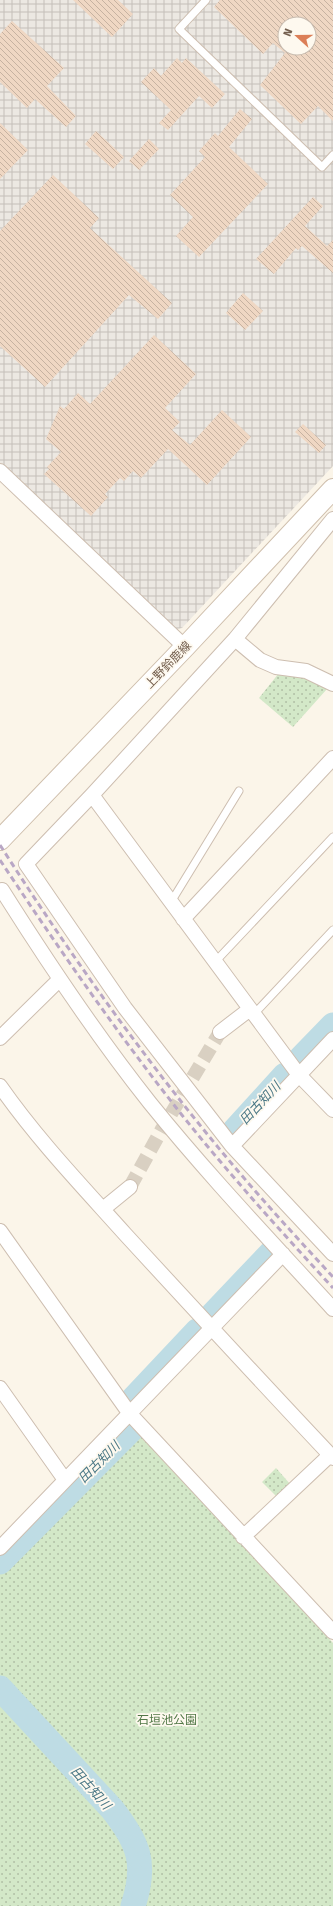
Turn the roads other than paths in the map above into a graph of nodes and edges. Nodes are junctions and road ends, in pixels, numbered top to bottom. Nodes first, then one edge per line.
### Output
1 (206, 0) edge
2 (333, 155) edge
3 (0, 471) edge
4 (333, 489) edge
5 (333, 519) edge
6 (235, 639) junction
7 (185, 647) junction
8 (333, 684) edge
9 (333, 758) edge
10 (239, 791) dead end
11 (92, 795) junction
12 (333, 837) edge
13 (0, 840) edge
14 (0, 891) edge
15 (170, 902) junction
16 (183, 919) junction
17 (333, 930) edge
18 (215, 962) junction
19 (59, 980) junction
20 (252, 1011) junction
21 (220, 1032) tunnel mouth
22 (0, 1038) edge
23 (333, 1039) edge
24 (299, 1075) junction
25 (0, 1086) edge
26 (333, 1110) edge
27 (232, 1146) junction
28 (130, 1187) tunnel mouth
29 (103, 1209) junction
30 (0, 1231) edge
31 (282, 1254) junction
32 (333, 1254) edge
33 (333, 1309) edge
34 (211, 1329) junction
35 (0, 1388) edge
36 (130, 1414) junction
37 (331, 1457) edge
38 (65, 1480) junction
39 (243, 1537) junction
40 (0, 1548) edge
41 (330, 1624) edge

1 - 2 lane
3 - 7 street
4 - 7 main road, 上野鈴鹿線
5 - 6 street
6 - 8 street
6 - 11 street
7 - 13 main road, 上野鈴鹿線
9 - 16 street
10 - 15 lane
11 - 15 street
11 - 27 street
12 - 18 lane
14 - 19 street
15 - 16 street
16 - 18 street
17 - 20 lane
18 - 20 street
19 - 22 street
19 - 31 street
20 - 21 street
20 - 24 street
23 - 24 street
24 - 26 street
24 - 27 street
25 - 29 street
27 - 32 street
28 - 29 street
29 - 34 street
30 - 36 street
31 - 33 street
31 - 34 street
34 - 36 street
34 - 37 street
35 - 38 street
36 - 38 street
36 - 39 street
37 - 39 street
38 - 40 street
39 - 41 street

